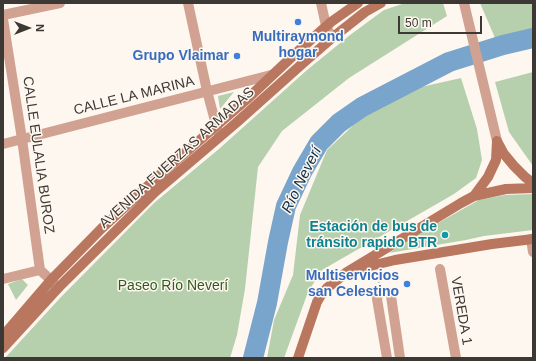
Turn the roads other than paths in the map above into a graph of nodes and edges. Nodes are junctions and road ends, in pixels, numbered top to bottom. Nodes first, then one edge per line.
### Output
1 (60, 3) edge
2 (188, 3) edge
3 (321, 3) edge
4 (358, 3) edge
5 (381, 3) edge
6 (464, 3) edge
7 (3, 14) edge
8 (3, 19) edge
9 (326, 26) junction
10 (332, 38) junction
11 (271, 75) junction
12 (208, 91) junction
13 (217, 125) junction
14 (219, 138) junction
15 (22, 139) junction
16 (497, 141) junction
17 (3, 144) edge
18 (533, 183) edge
19 (533, 188) edge
20 (474, 196) junction
21 (532, 239) edge
22 (533, 252) edge
23 (440, 269) dead end
24 (40, 270) junction
25 (347, 272) junction
26 (3, 279) edge
27 (54, 284) junction
28 (3, 336) edge
29 (3, 348) edge
30 (298, 358) edge
31 (387, 358) edge
32 (400, 358) edge
33 (456, 358) edge

1 - 7 street
2 - 12 street
3 - 9 street
4 - 9 street, AVENIDA FUERZAS ARMADAS
5 - 10 street, AVENIDA FUERZAS ARMADAS
6 - 16 street
8 - 15 street, CALLE EULALIA BUROZ
9 - 10 street
9 - 11 street, AVENIDA FUERZAS ARMADAS
10 - 14 street, AVENIDA FUERZAS ARMADAS
11 - 12 street, CALLE LA MARINA
11 - 13 street, AVENIDA FUERZAS ARMADAS
12 - 13 street
12 - 15 street, CALLE LA MARINA
13 - 14 street
13 - 27 street, AVENIDA FUERZAS ARMADAS
14 - 27 street, AVENIDA FUERZAS ARMADAS
15 - 17 street, CALLE LA MARINA
15 - 24 street, CALLE EULALIA BUROZ
16 - 18 street
16 - 20 street
19 - 20 street
20 - 25 street
21 - 22 street
21 - 25 street
23 - 33 street, VEREDA 1
24 - 26 street
24 - 27 street
25 - 30 street
27 - 28 street, AVENIDA FUERZAS ARMADAS
27 - 29 street, AVENIDA FUERZAS ARMADAS
31 - 32 street

